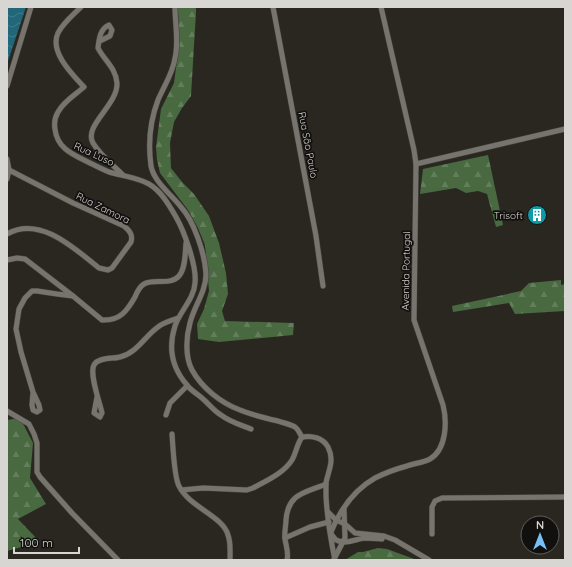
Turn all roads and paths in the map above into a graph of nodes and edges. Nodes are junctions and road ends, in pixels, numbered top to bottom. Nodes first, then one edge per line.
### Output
1 (32, 7) edge
2 (81, 7) edge
3 (175, 7) edge
4 (273, 7) edge
5 (382, 7) edge
6 (100, 41) dead end
7 (7, 86) edge
8 (565, 129) edge
9 (7, 160) edge
10 (416, 164) junction
11 (9, 170) junction
12 (124, 175) junction
13 (7, 179) edge
14 (7, 234) edge
15 (186, 242) junction
16 (7, 260) edge
17 (323, 286) dead end
18 (73, 296) junction
19 (178, 318) junction
20 (188, 386) junction
21 (33, 392) dead end
22 (97, 397) dead end
23 (7, 411) edge
24 (166, 415) dead end
25 (251, 429) dead end
26 (172, 434) dead end
27 (302, 437) junction
28 (326, 484) junction
29 (182, 490) junction
30 (565, 498) edge
31 (344, 507) junction
32 (328, 511) junction
33 (336, 520) junction
34 (329, 522) junction
35 (345, 524) junction
36 (331, 532) junction
37 (432, 534) dead end
38 (285, 538) junction
39 (395, 540) junction
40 (343, 542) junction
41 (335, 559) edge
42 (118, 560) edge
43 (230, 560) edge
44 (287, 560) edge
45 (429, 560) edge

1 - 7 street
2 - 12 street, Rua Luso
3 - 27 street
4 - 17 street, Rua São Paulo
5 - 10 street, Avenida Portugal
6 - 12 street
8 - 10 street
9 - 11 street
10 - 31 street, Avenida Portugal
11 - 13 street
11 - 14 street, Rua Zamora
12 - 15 street
15 - 18 street
15 - 19 street
16 - 18 street
18 - 21 street
19 - 20 street
19 - 22 street
20 - 24 street
20 - 25 street
23 - 42 street
26 - 29 street
27 - 28 street
27 - 29 street
28 - 32 street
28 - 38 street
29 - 43 street
30 - 37 street
31 - 33 street, Avenida Portugal
31 - 35 street
32 - 33 street
32 - 34 street
33 - 35 street
33 - 36 street, Avenida Portugal
34 - 36 street
34 - 38 street
35 - 39 street
35 - 40 street
36 - 40 street
36 - 41 street
38 - 44 street
39 - 40 street
39 - 45 street
40 - 41 street

